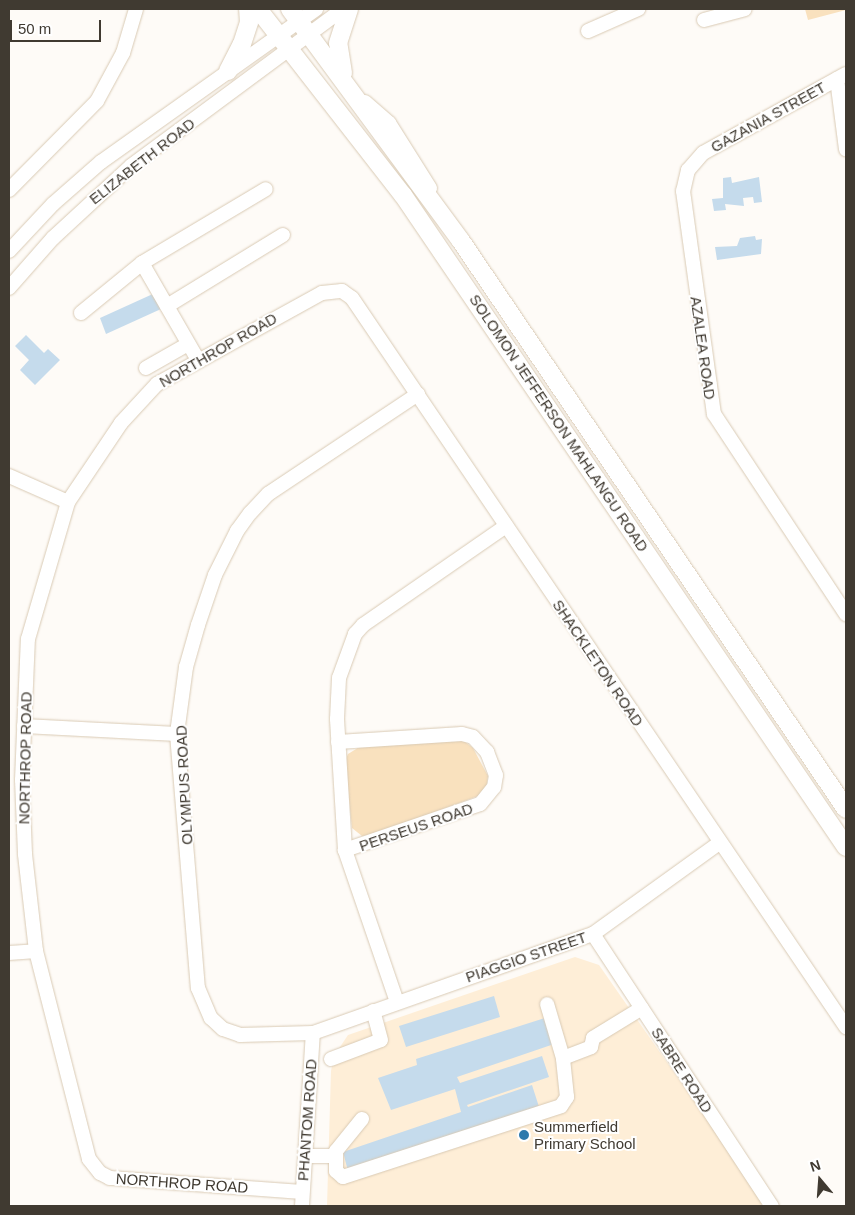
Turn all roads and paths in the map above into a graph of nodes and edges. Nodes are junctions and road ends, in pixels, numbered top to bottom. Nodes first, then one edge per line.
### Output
1 (136, 9) edge
2 (248, 9) edge
3 (258, 9) edge
4 (316, 9) edge
5 (344, 9) edge
6 (350, 9) edge
7 (638, 9) edge
8 (745, 9) edge
9 (704, 20) dead end
10 (300, 21) edge
11 (588, 31) dead end
12 (277, 34) junction
13 (290, 49) junction
14 (228, 71) junction
15 (842, 76) edge
16 (350, 86) junction
17 (846, 149) edge
18 (691, 164) joint
19 (266, 189) dead end
20 (9, 190) edge
21 (283, 235) dead end
22 (9, 251) edge
23 (142, 263) junction
24 (9, 288) edge
25 (352, 298) joint
26 (166, 306) junction
27 (81, 313) dead end
28 (188, 344) junction
29 (198, 360) junction
30 (146, 368) dead end
31 (418, 394) junction
32 (9, 476) edge
33 (68, 502) junction
34 (506, 526) junction
35 (846, 614) edge
36 (24, 726) junction
37 (178, 734) junction
38 (338, 742) junction
39 (846, 809) edge
40 (719, 843) junction
41 (846, 847) edge
42 (345, 850) junction
43 (593, 934) junction
44 (36, 951) junction
45 (9, 953) edge
46 (396, 1002) junction
47 (547, 1004) dead end
48 (642, 1008) junction
49 (373, 1011) junction
50 (846, 1027) edge
51 (313, 1033) junction
52 (563, 1058) junction
53 (331, 1059) dead end
54 (362, 1119) dead end
55 (305, 1156) junction
56 (336, 1156) junction
57 (302, 1199) edge
58 (772, 1206) edge

1 - 20 street
2 - 14 main road
3 - 12 main road, SOLOMON JEFFERSON MAHLANGU ROAD
4 - 10 street
5 - 10 street
6 - 16 main road
7 - 11 street
8 - 9 street
10 - 12 street, ELIZABETH ROAD
10 - 13 street, ELIZABETH ROAD
10 - 16 main road, SOLOMON JEFFERSON MAHLANGU ROAD
12 - 13 main road, SOLOMON JEFFERSON MAHLANGU ROAD
12 - 14 street, ELIZABETH ROAD
13 - 24 street, ELIZABETH ROAD
13 - 41 main road, SOLOMON JEFFERSON MAHLANGU ROAD
14 - 22 street, ELIZABETH ROAD
15 - 17 street
15 - 18 street, GAZANIA STREET
16 - 39 main road, SOLOMON JEFFERSON MAHLANGU ROAD
18 - 35 street, AZALEA ROAD
19 - 23 street
21 - 26 street
23 - 26 street
23 - 27 street
25 - 29 street, NORTHROP ROAD
25 - 31 street, SHACKLETON ROAD
26 - 28 street
28 - 29 street
28 - 30 street
29 - 33 street, NORTHROP ROAD
31 - 34 street, SHACKLETON ROAD
31 - 37 street, OLYMPUS ROAD
32 - 33 street
33 - 36 street, NORTHROP ROAD
34 - 38 street, PERSEUS ROAD
34 - 40 street, SHACKLETON ROAD
36 - 37 street
36 - 44 street, NORTHROP ROAD
37 - 51 street, OLYMPUS ROAD
38 - 42 street, PERSEUS ROAD
38 - 42 street, PERSEUS ROAD
40 - 43 street, PIAGGIO STREET
40 - 50 street, SHACKLETON ROAD
42 - 46 street, PERSEUS ROAD
43 - 46 street, PIAGGIO STREET
43 - 48 street, SABRE ROAD
44 - 45 street
44 - 57 street, NORTHROP ROAD
46 - 49 street, PIAGGIO STREET
47 - 52 street
48 - 52 street
48 - 58 street, SABRE ROAD
49 - 51 street, PIAGGIO STREET
49 - 53 street
51 - 55 street, PHANTOM ROAD
52 - 56 street
54 - 56 street
55 - 56 street
55 - 57 street, PHANTOM ROAD

